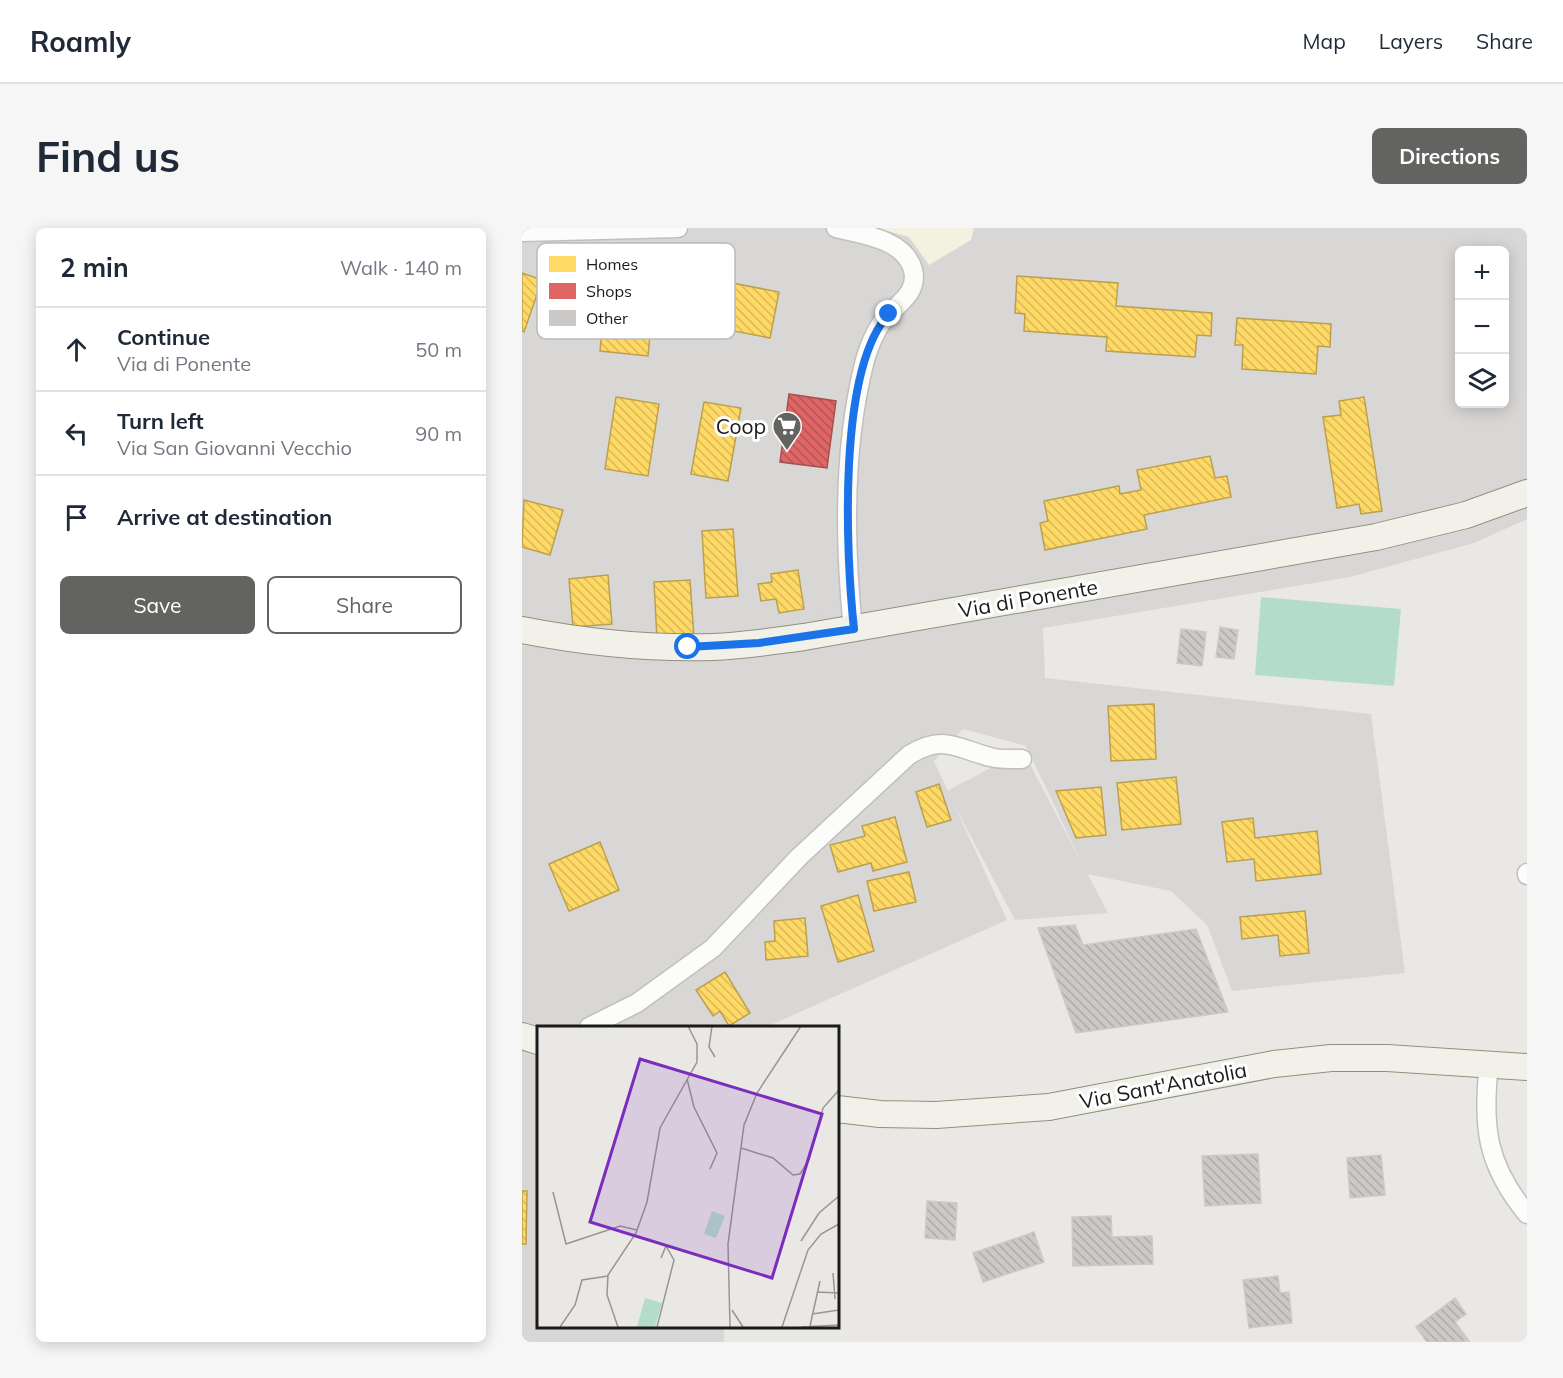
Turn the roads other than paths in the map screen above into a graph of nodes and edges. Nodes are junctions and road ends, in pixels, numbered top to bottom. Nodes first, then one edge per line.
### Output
1 (678, 228) edge
2 (836, 228) edge
3 (522, 232) edge
4 (1527, 493) edge
5 (854, 629) junction
6 (522, 630) edge
7 (1023, 759) dead end
8 (591, 1026) edge
9 (522, 1036) edge
10 (537, 1041) edge
11 (1489, 1063) junction
12 (1527, 1067) edge
13 (838, 1109) edge
14 (1527, 1214) edge

1 - 3 street
2 - 5 street
4 - 5 main road, Via di Ponente
5 - 6 main road, Via di Ponente
7 - 8 street
9 - 10 main road
11 - 12 main road, Via Sant'Anatolia
11 - 13 main road, Via Sant'Anatolia
11 - 14 street

